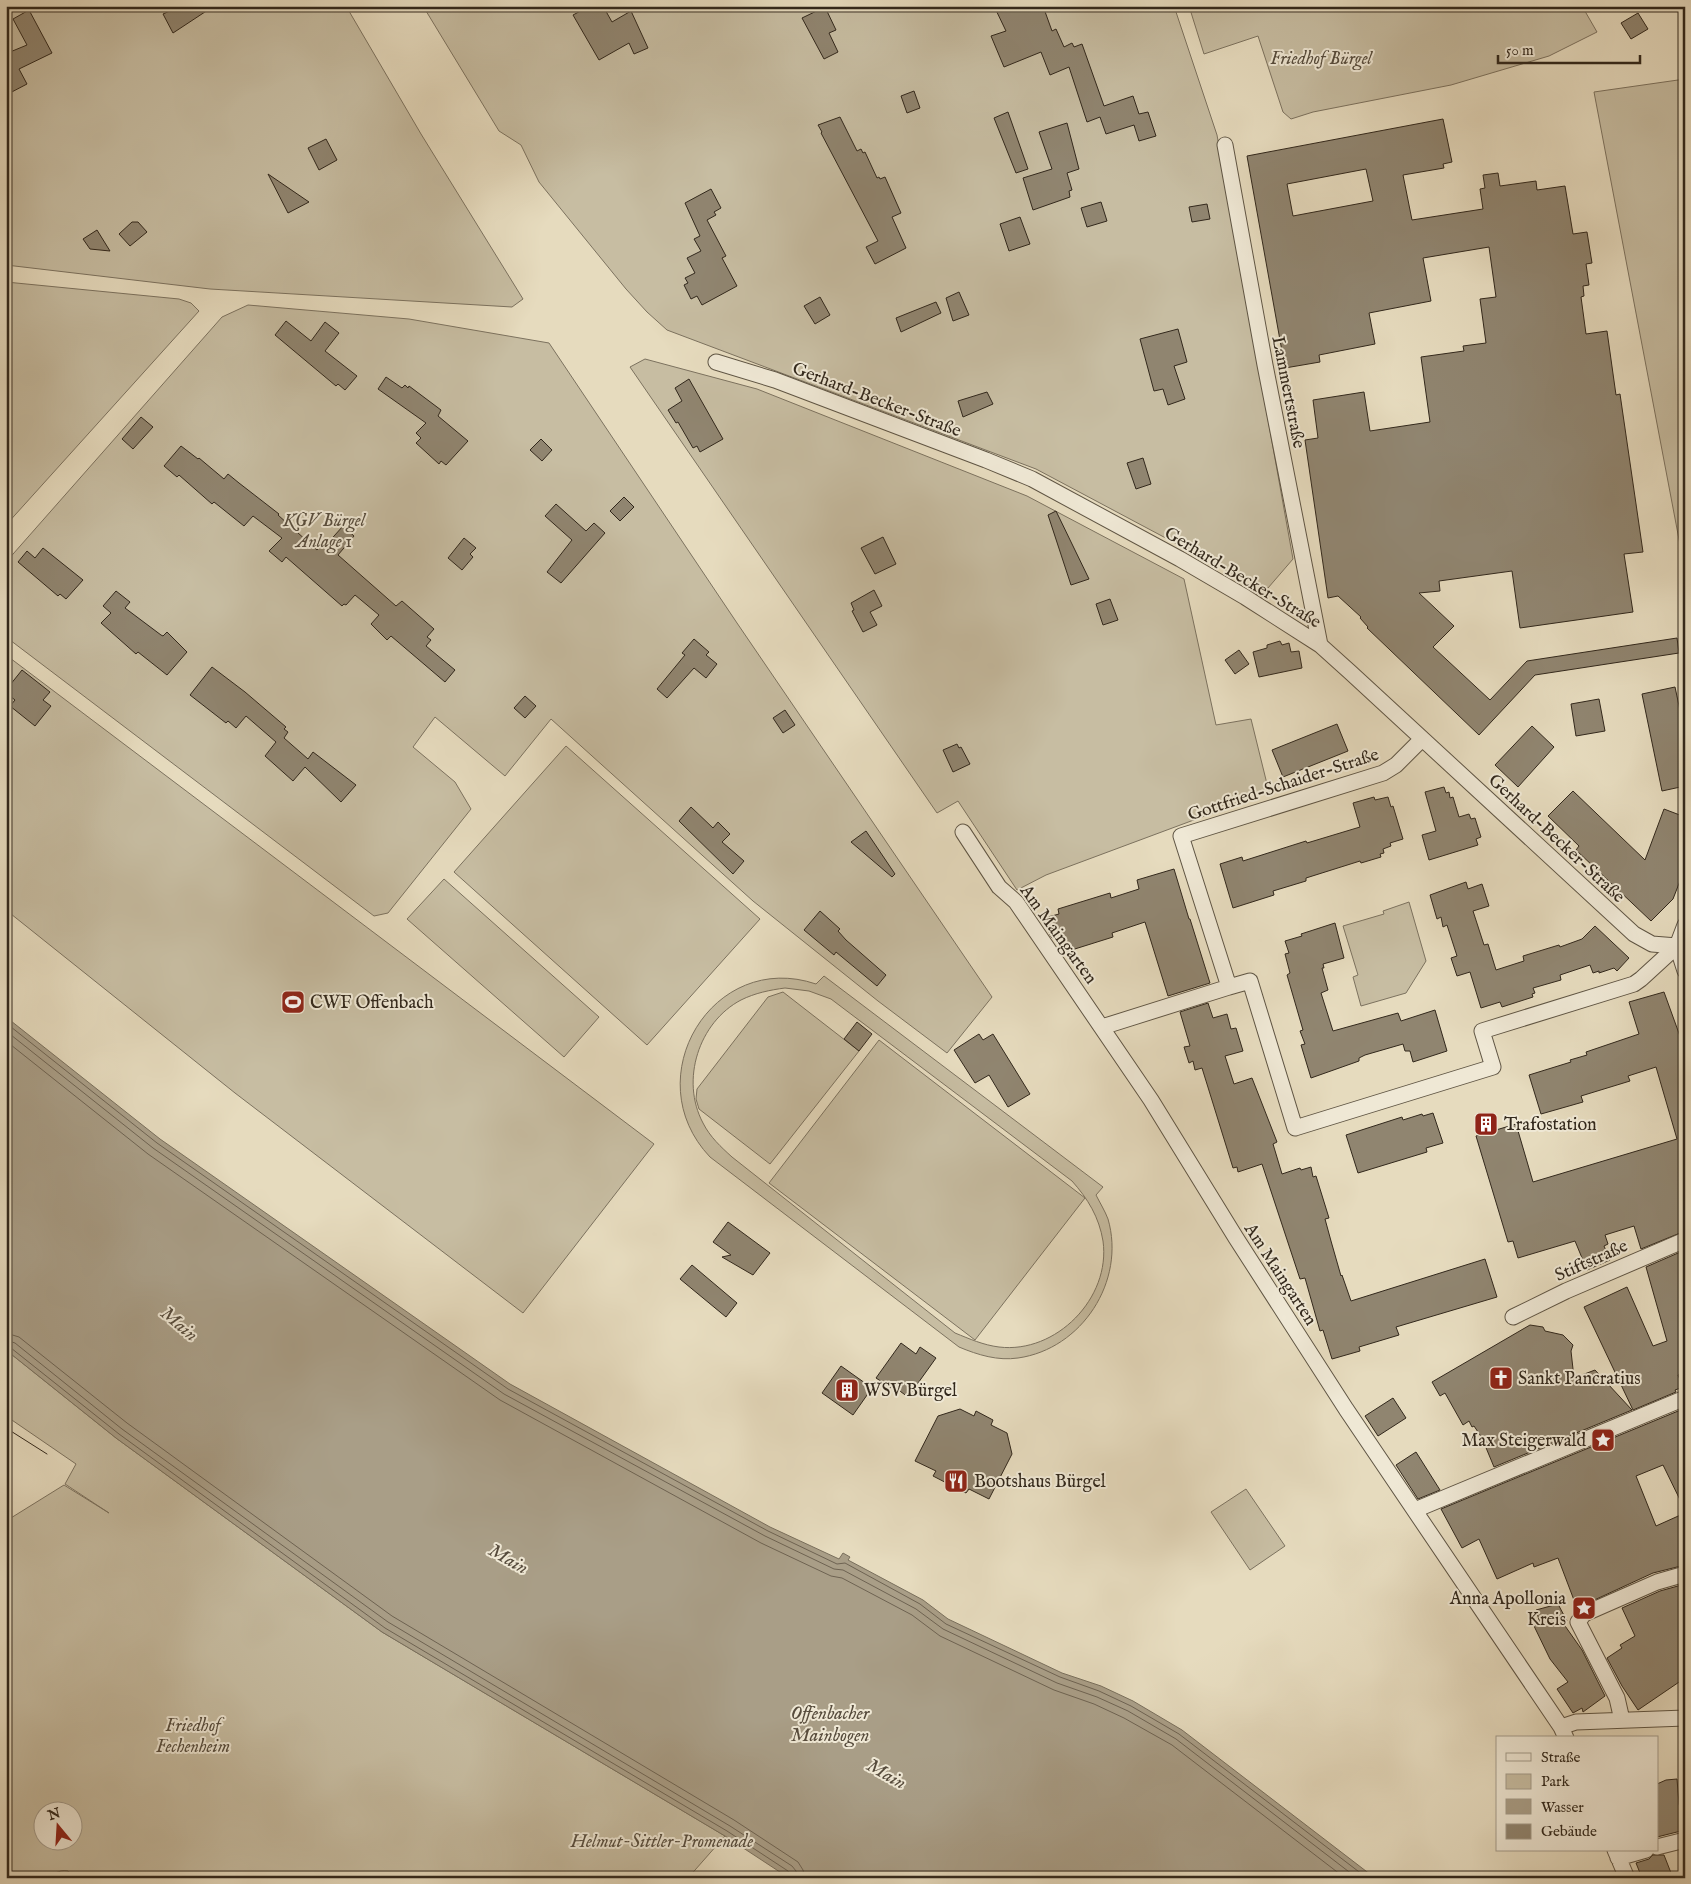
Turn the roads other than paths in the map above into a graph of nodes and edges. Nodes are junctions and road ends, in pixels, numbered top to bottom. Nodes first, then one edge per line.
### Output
1 (1225, 145) dead end
2 (716, 362) dead end
3 (1320, 645) junction
4 (1422, 739) junction
5 (963, 832) dead end
6 (1685, 925) edge
7 (1681, 945) edge
8 (1685, 971) edge
9 (1229, 987) junction
10 (1102, 1026) junction
11 (1685, 1240) edge
12 (1513, 1317) dead end
13 (1685, 1398) edge
14 (1414, 1510) junction
15 (1685, 1574) edge
16 (1685, 1718) edge
17 (1622, 1720) junction
18 (1564, 1732) edge
19 (1685, 1840) edge
20 (1658, 1847) edge
21 (1631, 1852) edge
22 (1616, 1854) edge
23 (1626, 1878) edge

1 - 3 street, Lammertstraße
2 - 3 street, Gerhard-Becker-Straße
3 - 4 street, Gerhard-Becker-Straße
4 - 7 street, Gerhard-Becker-Straße
4 - 9 street, Gottfried-Schaider-Straße
5 - 10 street, Am Maingarten
6 - 7 street
7 - 8 street
7 - 9 street
9 - 10 street
10 - 14 street, Am Maingarten
11 - 12 street, Stiftstraße
13 - 14 street
14 - 18 street, Am Maingarten
15 - 17 street
16 - 17 street
17 - 18 street
19 - 20 street
21 - 22 street
22 - 23 street

